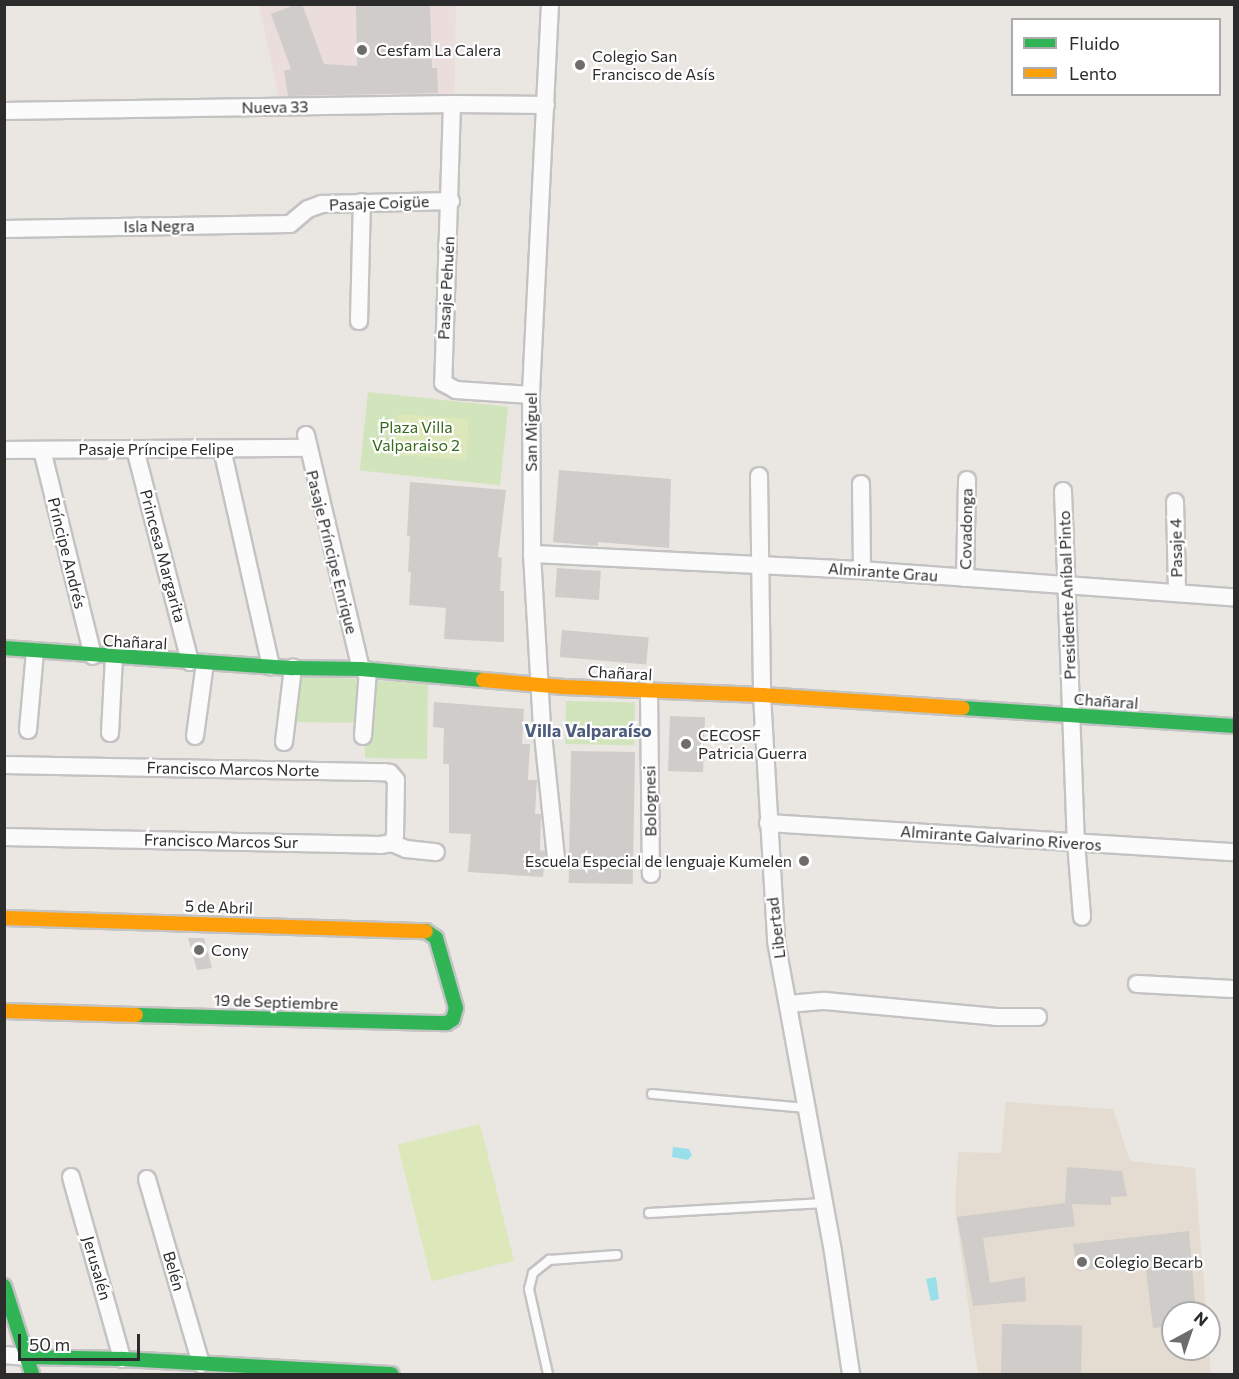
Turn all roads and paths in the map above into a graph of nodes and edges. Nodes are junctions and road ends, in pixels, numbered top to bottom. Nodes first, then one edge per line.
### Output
1 (550, 4) edge
2 (452, 104) junction
3 (546, 105) junction
4 (4, 111) edge
5 (451, 201) junction
6 (362, 202) junction
7 (308, 209) joint
8 (4, 229) edge
9 (359, 321) dead end
10 (531, 395) junction
11 (306, 441) joint
12 (222, 449) junction
13 (4, 450) edge
14 (42, 450) junction
15 (135, 450) junction
16 (759, 476) dead end
17 (967, 480) dead end
18 (861, 484) dead end
19 (1063, 491) dead end
20 (1175, 502) dead end
21 (532, 554) junction
22 (760, 565) junction
23 (862, 570) junction
24 (966, 578) junction
25 (1065, 586) junction
26 (1177, 593) junction
27 (1234, 597) edge
28 (4, 648) edge
29 (35, 651) junction
30 (93, 656) junction
31 (114, 657) junction
32 (198, 662) junction
33 (271, 667) junction
34 (293, 668) junction
35 (364, 670) junction
36 (539, 684) junction
37 (649, 692) junction
38 (762, 695) junction
39 (1072, 716) junction
40 (1234, 726) edge
41 (28, 730) dead end
42 (110, 733) dead end
43 (195, 736) dead end
44 (363, 736) dead end
45 (284, 742) dead end
46 (4, 765) edge
47 (768, 823) junction
48 (4, 837) edge
49 (1076, 842) junction
50 (392, 843) junction
51 (435, 852) dead end
52 (1234, 852) edge
53 (556, 858) dead end
54 (651, 874) dead end
55 (1082, 917) dead end
56 (4, 918) edge
57 (432, 933) joint
58 (1137, 984) dead end
59 (1234, 989) edge
60 (788, 1004) junction
61 (4, 1011) edge
62 (1038, 1017) dead end
63 (652, 1094) dead end
64 (808, 1108) junction
65 (71, 1177) dead end
66 (147, 1179) dead end
67 (824, 1203) junction
68 (649, 1213) dead end
69 (617, 1255) dead end
70 (4, 1286) edge
71 (4, 1355) edge
72 (27, 1357) junction
73 (122, 1359) junction
74 (201, 1364) junction
75 (32, 1374) edge
76 (392, 1374) edge
77 (548, 1374) edge
78 (851, 1374) edge

1 - 3 street, San Miguel
2 - 3 street, Nueva 33
2 - 4 street, Nueva 33
2 - 5 street, Pasaje Pehuén
3 - 10 street, San Miguel
5 - 6 street, Pasaje Coigüe
5 - 10 street, Pasaje Pehuén
6 - 7 street, Pasaje Coigüe
6 - 9 street
7 - 8 street, Isla Negra
10 - 21 street, San Miguel
11 - 12 street, Pasaje Príncipe Felipe
11 - 35 street, Pasaje Príncipe Enrique
12 - 15 street, Pasaje Príncipe Felipe
12 - 33 street
13 - 14 street, Pasaje Príncipe Felipe
14 - 15 street, Pasaje Príncipe Felipe
14 - 30 street, Príncipe Andrés
15 - 32 street, Princesa Margarita
16 - 22 street, Libertad
17 - 24 street, Covadonga
18 - 23 street
19 - 25 street, Presidente Aníbal Pinto
20 - 26 street, Pasaje 4
21 - 22 street, Almirante Grau
21 - 36 street, San Miguel
22 - 23 street, Almirante Grau
22 - 38 street, Libertad
23 - 24 street, Almirante Grau
24 - 25 street, Almirante Grau
25 - 26 street, Almirante Grau
25 - 39 street, Presidente Aníbal Pinto
26 - 27 street, Almirante Grau
28 - 29 street, Chañaral
29 - 30 street, Chañaral
29 - 41 street
30 - 31 street, Chañaral
31 - 32 street, Chañaral
31 - 42 street
32 - 33 street, Chañaral
32 - 43 street
33 - 34 street, Chañaral
34 - 35 street, Chañaral
34 - 45 street
35 - 36 street, Chañaral
35 - 44 street, Pasaje Príncipe Enrique
36 - 37 street, Chañaral
36 - 53 street, San Miguel
37 - 38 street, Chañaral
37 - 54 street, Bolognesi
38 - 39 street, Chañaral
38 - 47 street, Libertad
39 - 40 street, Chañaral
39 - 49 street, Presidente Aníbal Pinto
46 - 50 street, Francisco Marcos Norte
47 - 49 street, Almirante Galvarino Riveros
47 - 60 street, Libertad
48 - 50 street, Francisco Marcos Sur
49 - 52 street, Almirante Galvarino Riveros
49 - 55 street, Presidente Aníbal Pinto
50 - 51 street, Francisco Marcos Sur
56 - 57 street, 5 de Abril
57 - 61 street, 19 de Septiembre
58 - 59 street
60 - 62 street
60 - 64 street, Libertad
63 - 64 lane
64 - 67 street, Libertad
65 - 73 street, Jerusalén
66 - 74 street, Belén
67 - 68 lane
67 - 78 street, Libertad
69 - 77 lane
70 - 72 street
71 - 72 street
72 - 73 street
72 - 75 street
73 - 74 street
74 - 76 street

